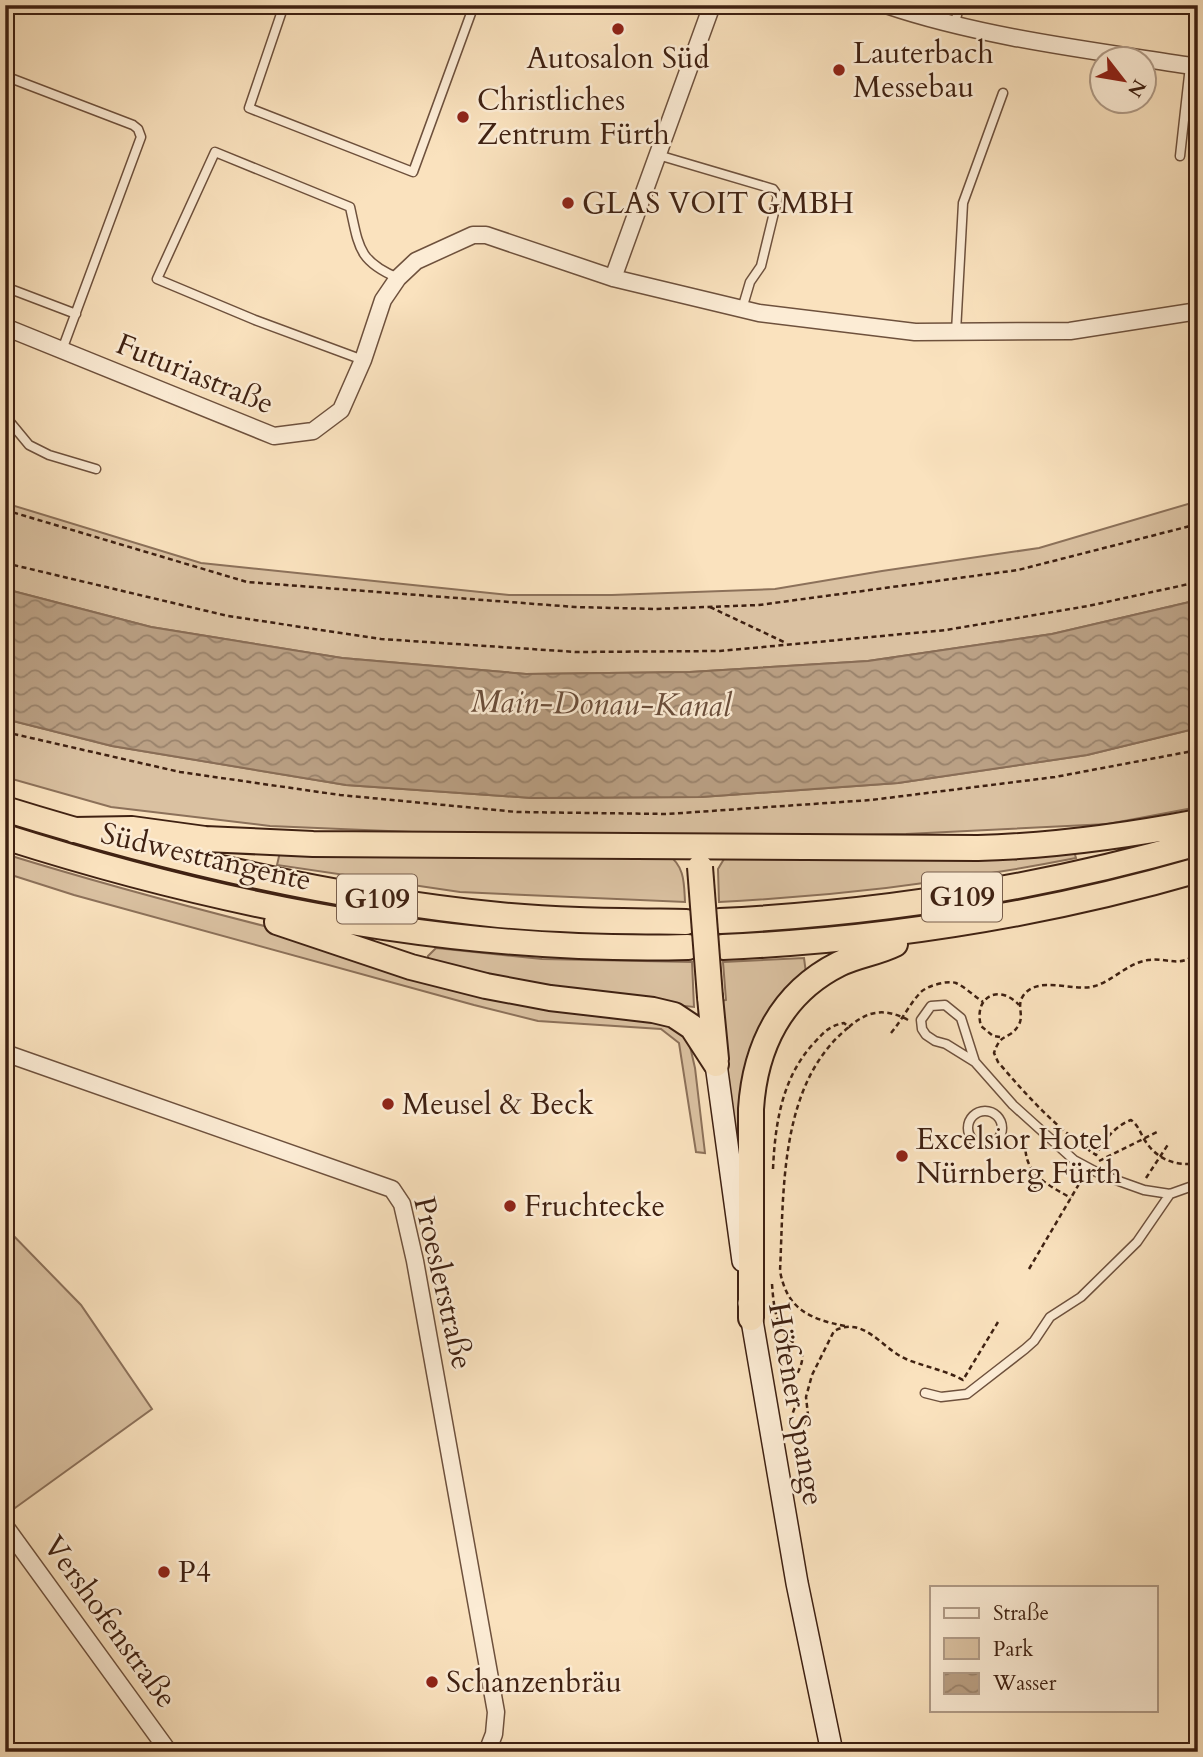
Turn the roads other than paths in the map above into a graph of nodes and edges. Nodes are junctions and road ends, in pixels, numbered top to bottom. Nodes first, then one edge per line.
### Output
1 (253, 5) edge
2 (259, 5) edge
3 (284, 5) edge
4 (474, 5) edge
5 (712, 5) edge
6 (886, 5) edge
7 (960, 5) edge
8 (954, 25) junction
9 (1194, 66) edge
10 (5, 76) edge
11 (1003, 93) dead end
12 (658, 155) junction
13 (1180, 156) dead end
14 (398, 278) junction
15 (613, 278) junction
16 (5, 287) edge
17 (743, 309) junction
18 (1198, 311) edge
19 (76, 314) junction
20 (5, 327) edge
21 (956, 332) junction
22 (62, 350) junction
23 (363, 360) junction
24 (5, 416) edge
25 (96, 469) dead end
26 (5, 809) edge
27 (1198, 822) edge
28 (74, 830) junction
29 (5, 837) edge
30 (1198, 843) edge
31 (700, 856) junction
32 (1198, 870) edge
33 (209, 893) junction
34 (720, 921) dead end
35 (686, 922) dead end
36 (925, 929) junction
37 (688, 947) dead end
38 (723, 947) dead end
39 (5, 1053) edge
40 (975, 1062) junction
41 (716, 1064) junction
42 (1013, 1105) junction
43 (999, 1118) junction
44 (1198, 1184) edge
45 (1170, 1194) junction
46 (751, 1318) junction
47 (925, 1393) dead end
48 (5, 1526) edge
49 (169, 1752) edge
50 (487, 1752) edge
51 (832, 1752) edge

1 - 2 lane
3 - 4 lane
5 - 12 street
6 - 8 street
7 - 8 lane
8 - 9 street
9 - 13 lane
10 - 19 lane
11 - 21 lane
12 - 15 street
12 - 17 lane
14 - 15 street, Futuriastraße
14 - 23 street, Futuriastraße
14 - 23 lane
15 - 17 street
16 - 19 lane
17 - 21 street
18 - 21 street
19 - 22 lane
20 - 22 street, Futuriastraße
22 - 23 street, Futuriastraße
24 - 25 lane
26 - 28 highway, Südwesttangente / G109
27 - 31 highway
28 - 31 highway
28 - 35 highway, Südwesttangente / G109
29 - 33 highway, Südwesttangente / G109
30 - 34 highway, G109
31 - 41 highway, bridge
32 - 36 highway, G109
33 - 37 highway, Südwesttangente / G109
33 - 41 highway
36 - 38 highway, G109
36 - 46 highway
39 - 50 street, Proeslerstraße
40 - 40 lane
40 - 42 lane
41 - 46 main road, Höfener Spange
42 - 43 lane
42 - 45 lane
43 - 43 lane
44 - 45 lane
45 - 47 lane
46 - 51 main road, Höfener Spange
48 - 49 street, Vershofenstraße

